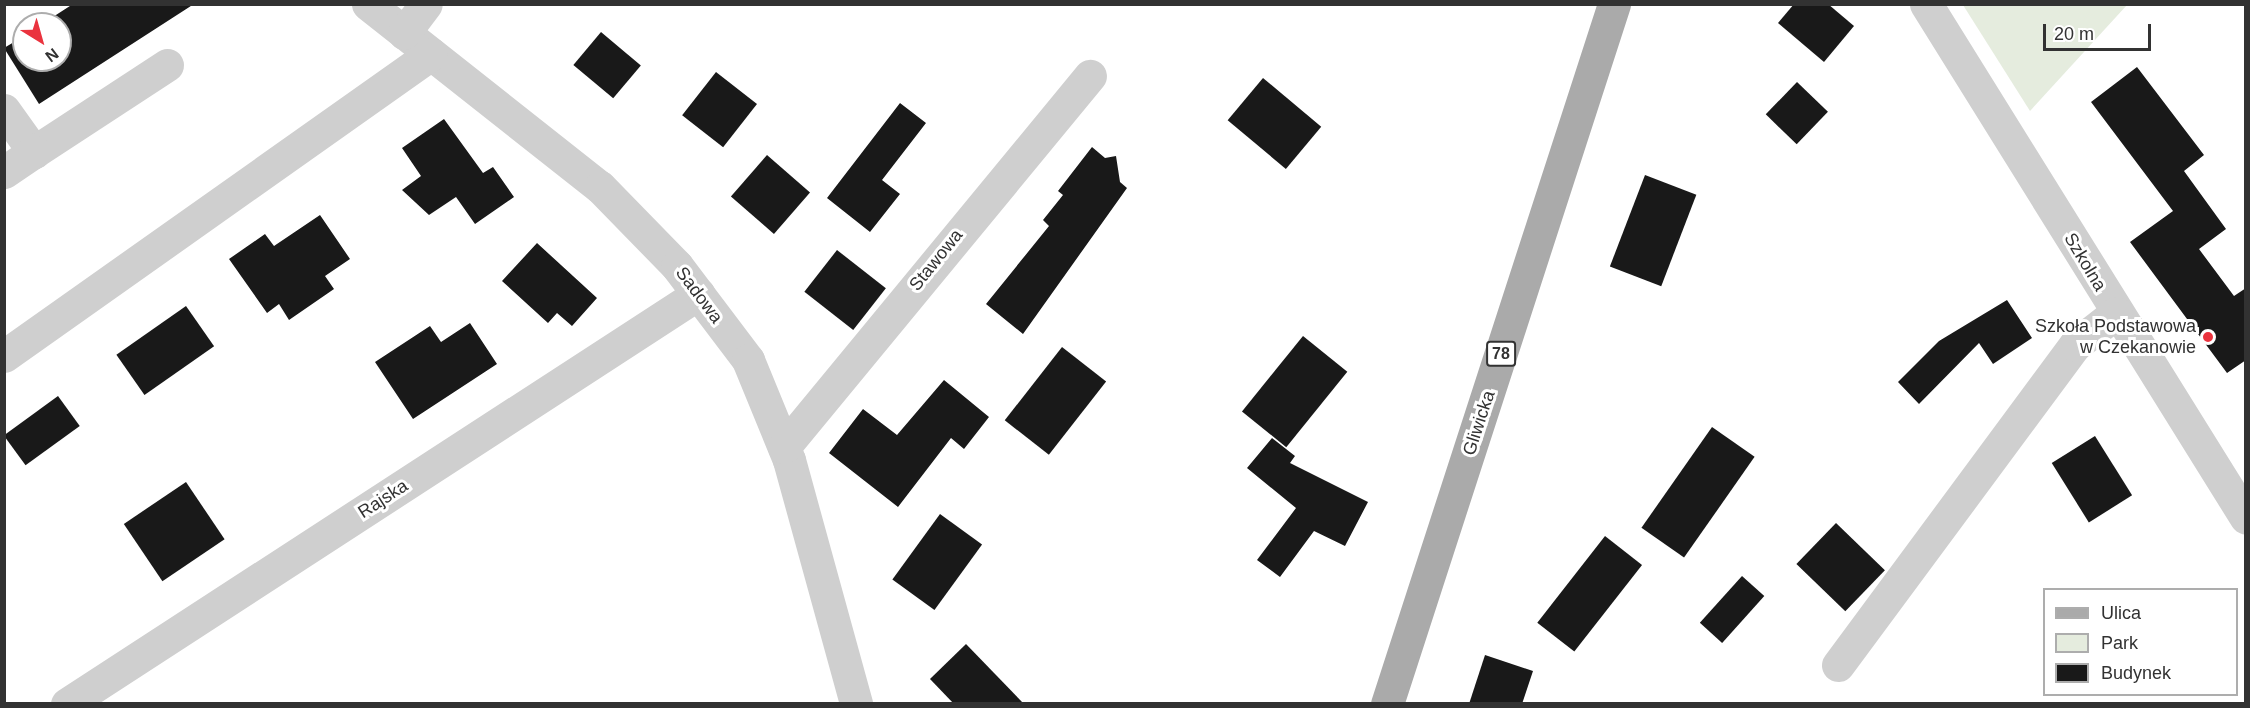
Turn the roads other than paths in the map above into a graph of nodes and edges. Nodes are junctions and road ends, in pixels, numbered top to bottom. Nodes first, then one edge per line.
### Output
1 (368, 4) edge
2 (426, 4) edge
3 (1614, 4) edge
4 (1926, 4) edge
5 (404, 33) junction
6 (431, 54) junction
7 (166, 65) dead end
8 (1090, 76) dead end
9 (4, 110) edge
10 (34, 152) junction
11 (4, 172) edge
12 (698, 294) junction
13 (2115, 313) junction
14 (4, 356) edge
15 (784, 447) junction
16 (2246, 518) edge
17 (1838, 665) dead end
18 (68, 704) edge
19 (856, 704) edge
20 (1387, 704) edge

1 - 5 street, Sadowa
2 - 5 street
3 - 20 main road, Gliwicka / 78
4 - 13 street, Szkolna
5 - 6 street, Sadowa
6 - 12 street, Sadowa
6 - 14 street
7 - 10 street
8 - 15 street, Stawowa
9 - 10 street
10 - 11 street
12 - 15 street, Sadowa
12 - 18 street, Rajska
13 - 16 street, Szkolna
13 - 17 street
15 - 19 street, Sadowa

